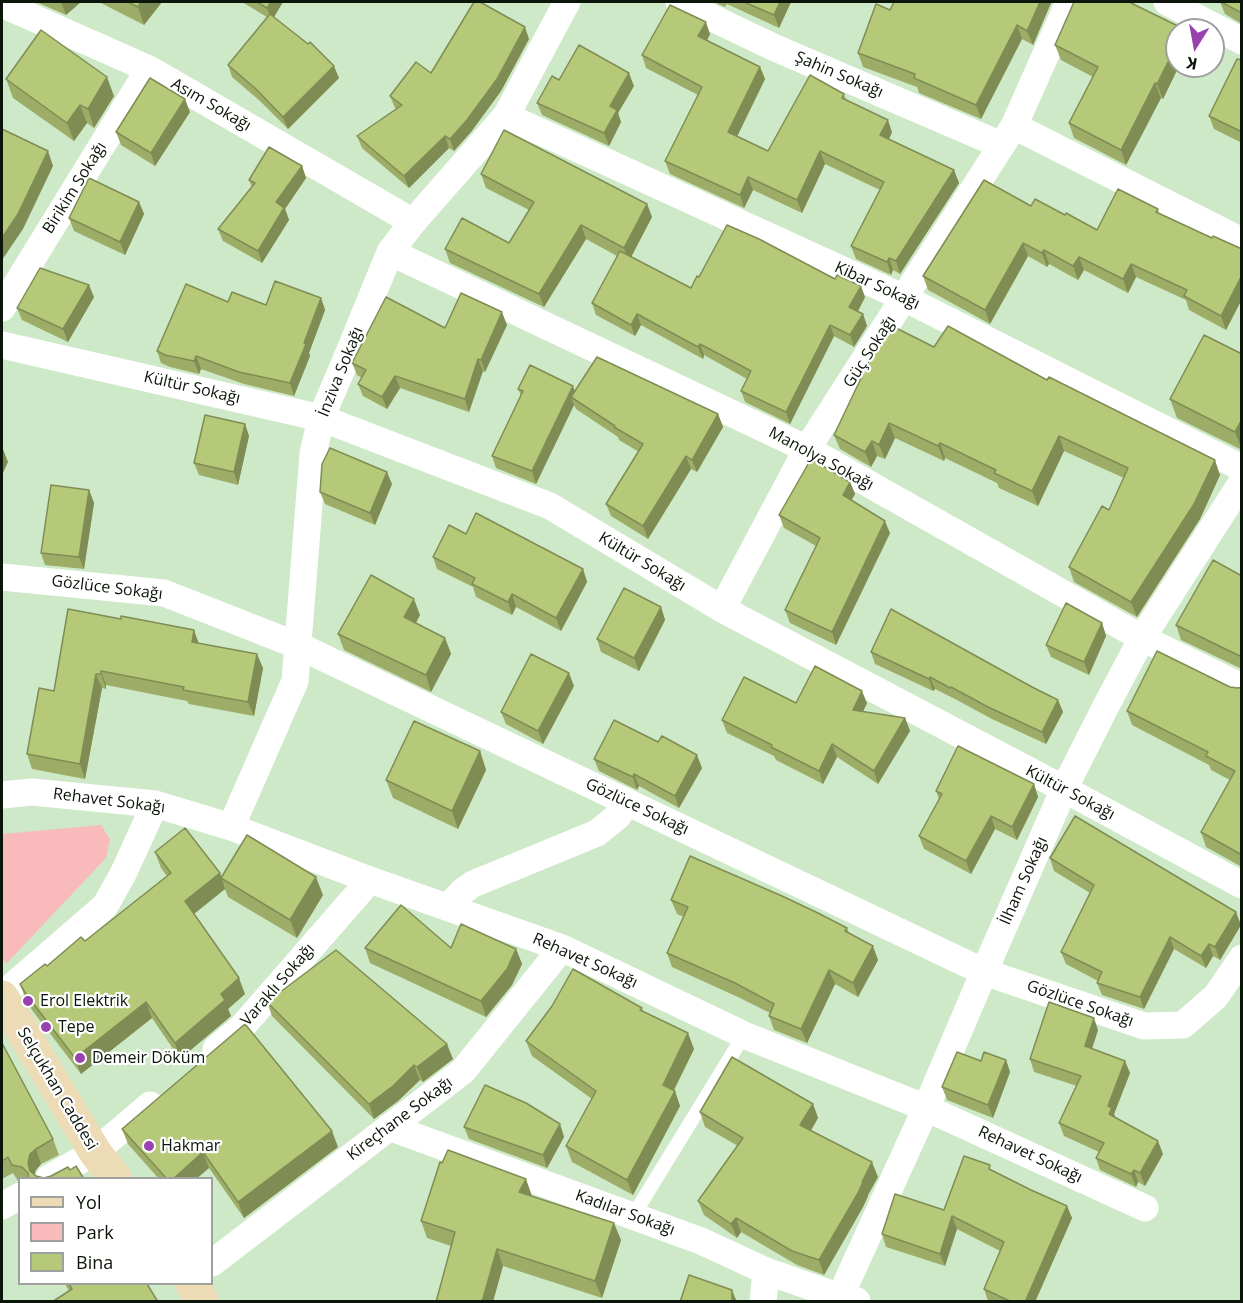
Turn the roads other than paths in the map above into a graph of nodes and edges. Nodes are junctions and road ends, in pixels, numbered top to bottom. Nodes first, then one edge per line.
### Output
1 (567, 2) edge
2 (679, 2) edge
3 (1069, 2) edge
4 (1167, 2) edge
5 (2, 4) edge
6 (1242, 41) edge
7 (149, 69) junction
8 (506, 116) junction
9 (1007, 136) junction
10 (413, 222) junction
11 (1242, 241) edge
12 (390, 252) junction
13 (904, 298) junction
14 (2, 308) edge
15 (2, 345) edge
16 (321, 418) junction
17 (807, 449) junction
18 (1242, 468) edge
19 (1242, 482) edge
20 (2, 577) edge
21 (722, 609) junction
22 (1142, 638) junction
23 (299, 646) junction
24 (1242, 687) edge
25 (1064, 789) junction
26 (2, 795) edge
27 (627, 802) junction
28 (155, 804) junction
29 (231, 827) junction
30 (370, 880) junction
31 (1242, 885) edge
32 (448, 907) junction
33 (562, 948) junction
34 (1242, 958) edge
35 (984, 972) junction
36 (2, 996) edge
37 (744, 1035) junction
38 (199, 1064) edge
39 (164, 1093) edge
40 (926, 1108) junction
41 (389, 1127) junction
42 (95, 1152) junction
43 (53, 1177) edge
44 (114, 1177) edge
45 (18, 1197) edge
46 (2, 1206) edge
47 (1144, 1208) dead end
48 (633, 1216) junction
49 (213, 1262) edge
50 (765, 1271) junction
51 (193, 1285) edge
52 (849, 1299) edge
53 (202, 1302) edge
54 (763, 1302) edge

1 - 8 street, İnziva Sokağı
2 - 9 street, Şahin Sokağı
3 - 9 street, Güç Sokağı
4 - 6 street
5 - 7 street, Asım Sokağı
7 - 10 street, Asım Sokağı
7 - 14 street, Birikim Sokağı
8 - 10 street, İnziva Sokağı
8 - 13 street, Kibar Sokağı
9 - 11 street, Şahin Sokağı
9 - 13 street, Güç Sokağı
10 - 12 street, İnziva Sokağı
12 - 16 street, İnziva Sokağı
12 - 17 street, Manolya Sokağı
13 - 17 street, Güç Sokağı
13 - 18 street, Kibar Sokağı
15 - 16 street, Kültür Sokağı
16 - 21 street, Kültür Sokağı
16 - 23 street, İnziva Sokağı
17 - 21 street, Güç Sokağı
17 - 22 street, Manolya Sokağı
19 - 22 street, İlham Sokağı
20 - 23 street, Gözlüce Sokağı
21 - 25 street, Kültür Sokağı
22 - 24 street, Manolya Sokağı
22 - 25 street, İlham Sokağı
23 - 27 street, Gözlüce Sokağı
23 - 29 street, İnziva Sokağı
25 - 31 street, Kültür Sokağı
25 - 35 street, İlham Sokağı
26 - 28 street, Rehavet Sokağı
27 - 32 street
27 - 35 street, Gözlüce Sokağı
28 - 29 street, Rehavet Sokağı
28 - 36 street
29 - 30 street, Rehavet Sokağı
30 - 32 street, Rehavet Sokağı
30 - 38 street, Varaklı Sokağı
32 - 33 street, Rehavet Sokağı
33 - 37 street, Rehavet Sokağı
33 - 41 street, Kireçhane Sokağı
34 - 35 street, Gözlüce Sokağı
35 - 40 street, İlham Sokağı
36 - 42 street, Selçukhan Caddesi
37 - 40 street, Rehavet Sokağı
37 - 48 lane
39 - 42 street
40 - 47 street, Rehavet Sokağı
40 - 52 street, İlham Sokağı
41 - 48 street, Kadılar Sokağı
41 - 49 street, Kireçhane Sokağı
42 - 43 street
42 - 44 street, Selçukhan Caddesi
45 - 46 street
48 - 50 street, Kadılar Sokağı
50 - 52 street, Kadılar Sokağı
50 - 54 street
51 - 53 street

